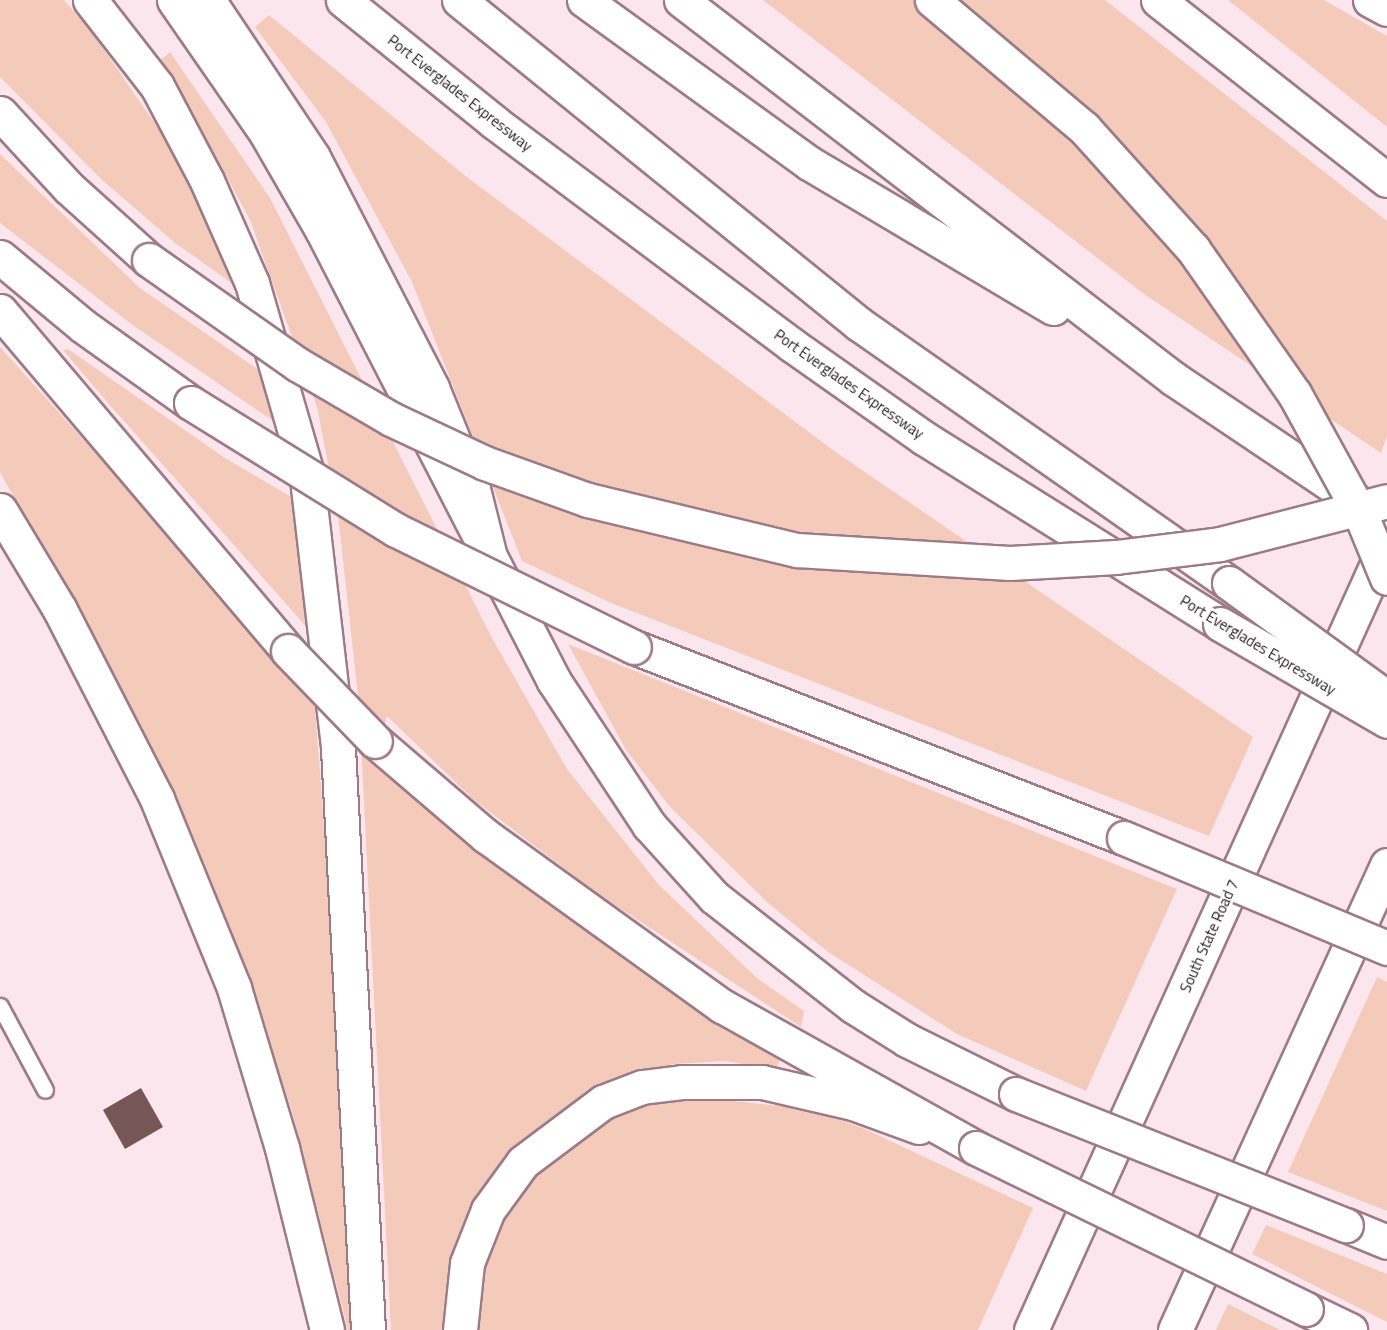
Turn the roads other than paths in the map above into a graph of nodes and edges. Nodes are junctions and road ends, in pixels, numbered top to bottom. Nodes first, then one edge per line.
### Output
1 (90, 0) edge
2 (174, 0) edge
3 (208, 0) edge
4 (343, 0) edge
5 (459, 0) edge
6 (584, 0) edge
7 (681, 0) edge
8 (932, 0) edge
9 (1158, 0) edge
10 (1370, 0) edge
11 (1387, 9) edge
12 (0, 113) edge
13 (1387, 180) edge
14 (0, 257) edge
15 (0, 311) edge
16 (1174, 379) junction
17 (1387, 501) edge
18 (0, 510) edge
19 (1387, 522) edge
20 (1387, 542) edge
21 (491, 561) junction
22 (1387, 578) edge
23 (1387, 698) edge
24 (1387, 721) edge
25 (1387, 865) edge
26 (1387, 948) edge
27 (0, 1006) edge
28 (45, 1090) dead end
29 (976, 1148) junction
30 (1387, 1242) edge
31 (1032, 1322) edge
32 (327, 1330) edge
33 (368, 1330) edge
34 (460, 1330) edge
35 (1176, 1330) edge
36 (1350, 1330) edge

1 - 33 main road
2 - 21 main road
3 - 21 main road
4 - 24 main road, Port Everglades Expressway, bridge
5 - 23 main road, bridge
6 - 16 main road
7 - 16 main road
8 - 22 main road, bridge
9 - 13 main road
10 - 11 main road
12 - 17 main road, bridge
14 - 26 main road, bridge
15 - 29 main road, bridge
16 - 19 main road, bridge
18 - 32 main road
20 - 31 main road, South State Road 7
21 - 30 main road, bridge
25 - 35 main road
27 - 28 lane
29 - 34 main road
29 - 36 main road, bridge

